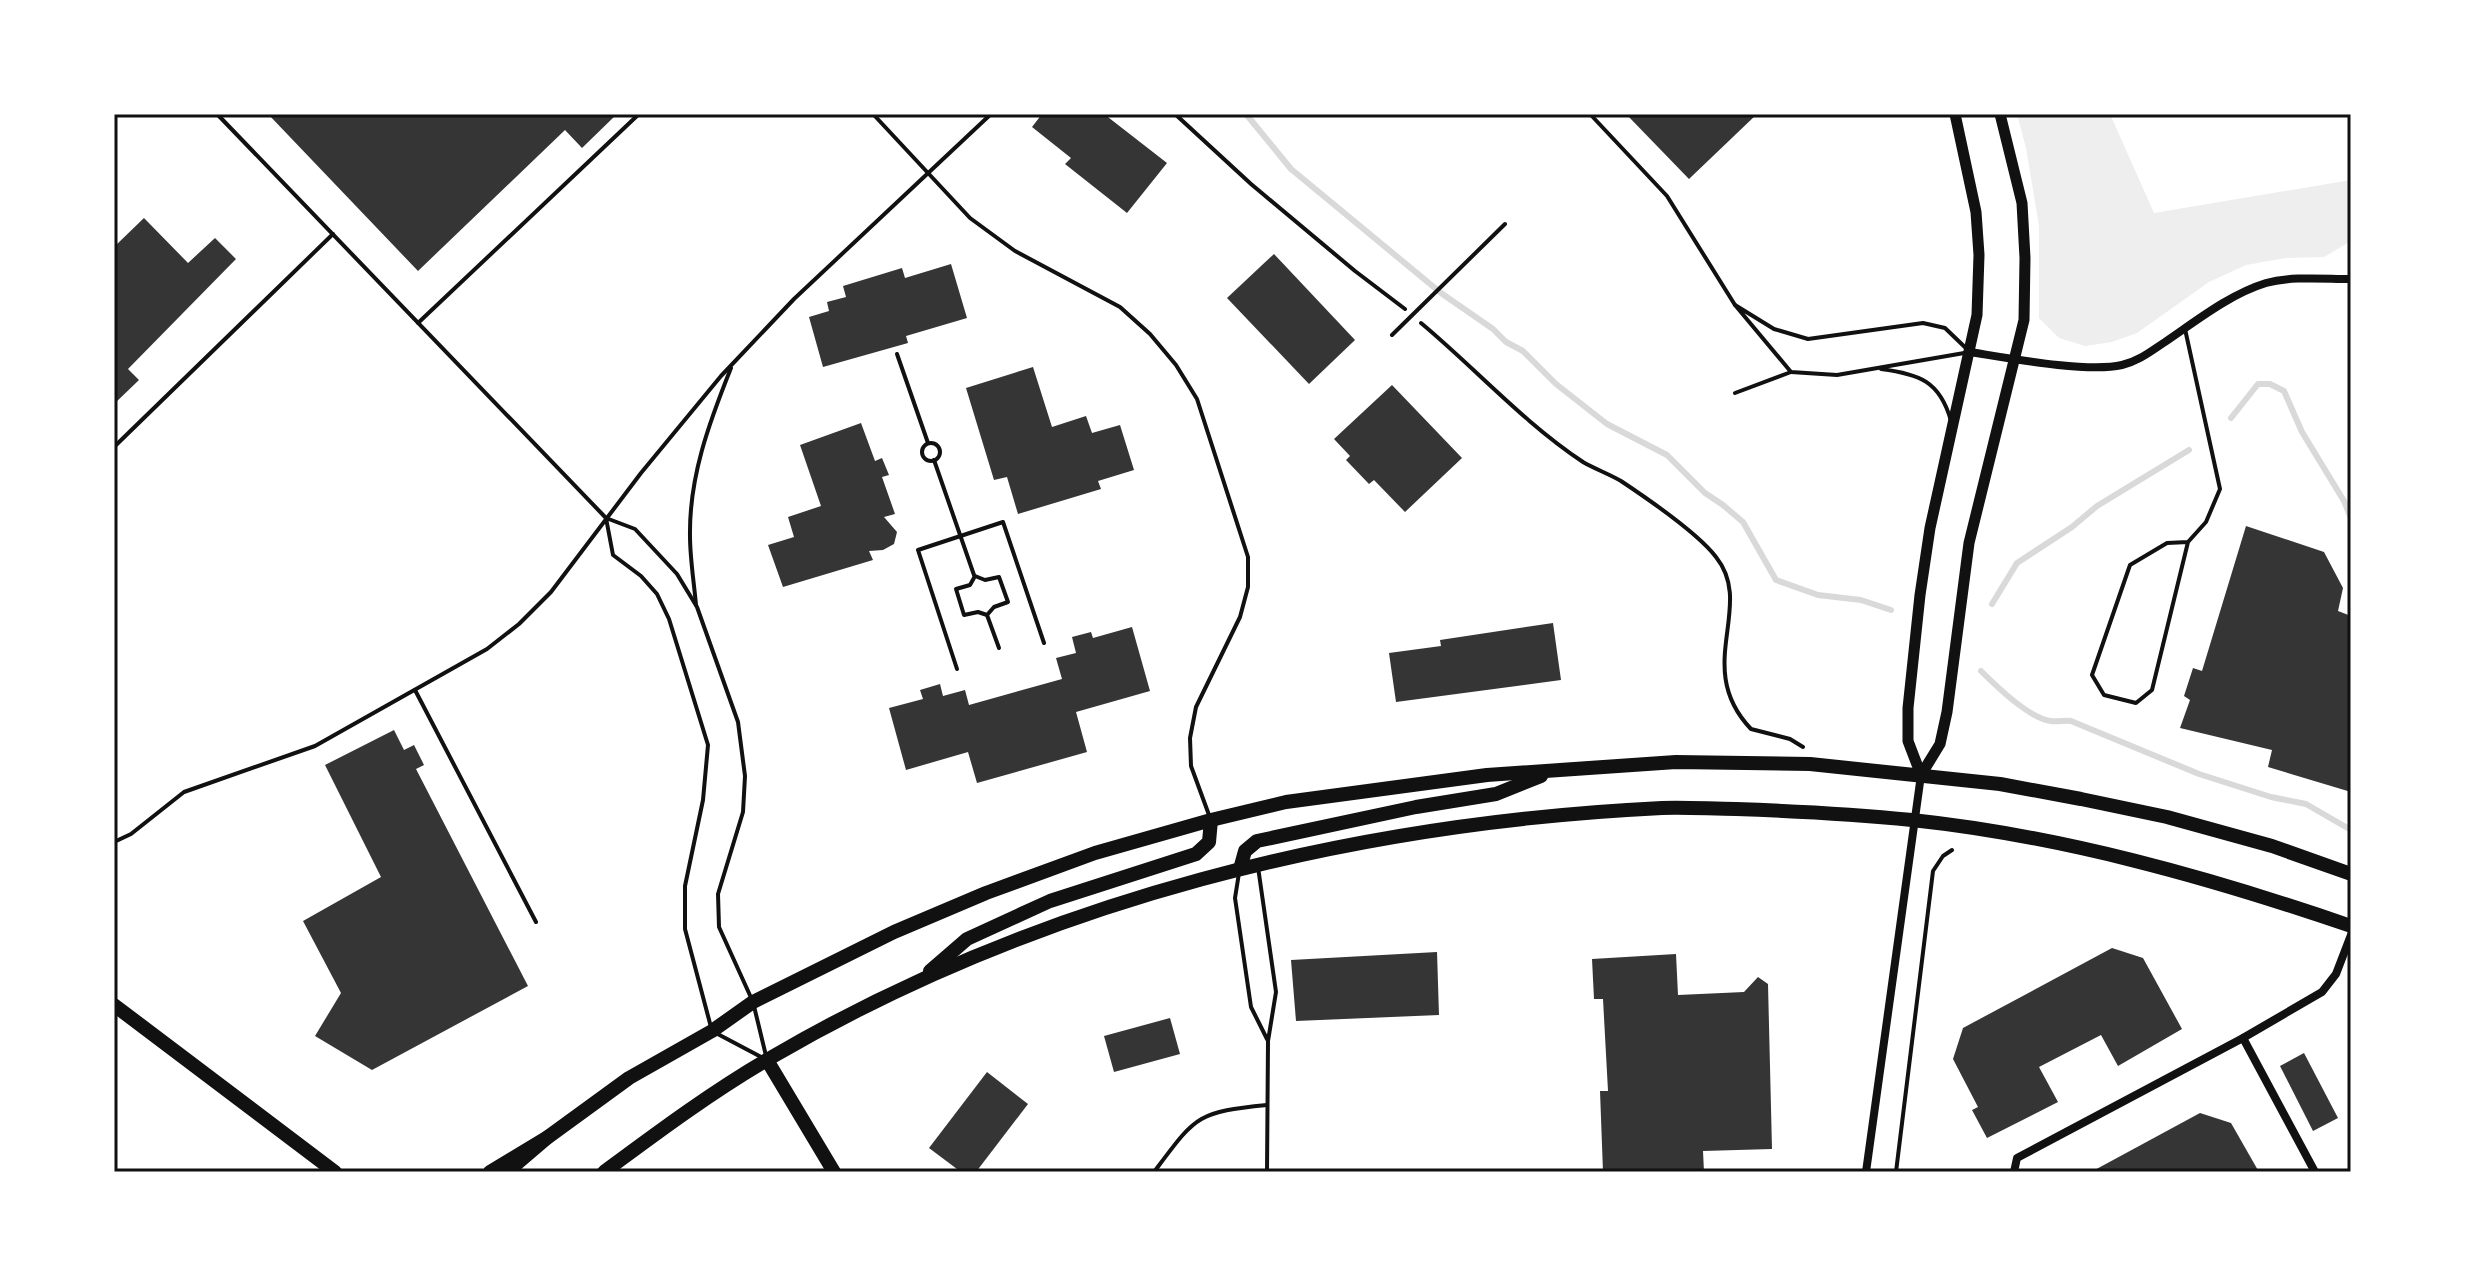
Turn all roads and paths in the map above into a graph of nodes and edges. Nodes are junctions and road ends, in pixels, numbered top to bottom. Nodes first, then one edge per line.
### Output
1 (217, 114) edge
2 (639, 114) edge
3 (873, 114) edge
4 (991, 114) edge
5 (1175, 114) edge
6 (1590, 114) edge
7 (1955, 114) edge
8 (2000, 114) edge
9 (928, 174) junction
10 (1505, 224) dead end
11 (333, 234) junction
12 (2351, 279) edge
13 (1735, 305) junction
14 (418, 323) junction
15 (2185, 329) junction
16 (1392, 335) dead end
17 (1970, 352) junction
18 (897, 354) dead end
19 (2015, 359) junction
20 (732, 364) junction
21 (1875, 368) junction
22 (1791, 372) junction
23 (1735, 393) dead end
24 (1952, 426) junction
25 (928, 443) junction
26 (114, 447) edge
27 (934, 460) junction
28 (606, 518) junction
29 (961, 536) junction
30 (2188, 542) junction
31 (975, 576) junction
32 (697, 607) junction
33 (987, 615) junction
34 (1044, 643) dead end
35 (999, 648) dead end
36 (957, 669) dead end
37 (415, 690) junction
38 (1803, 747) dead end
39 (1557, 770) junction
40 (1921, 775) junction
41 (1211, 820) junction
42 (1914, 820) junction
43 (114, 842) edge
44 (1952, 850) dead end
45 (1257, 865) junction
46 (1240, 869) junction
47 (2351, 874) edge
48 (536, 922) dead end
49 (2351, 926) edge
50 (2351, 935) edge
51 (917, 981) junction
52 (753, 1002) junction
53 (114, 1005) edge
54 (712, 1031) junction
55 (2243, 1038) junction
56 (1268, 1041) junction
57 (767, 1060) junction
58 (1267, 1105) junction
59 (548, 1137) junction
60 (335, 1172) edge
61 (490, 1172) edge
62 (507, 1172) edge
63 (604, 1172) edge
64 (834, 1172) edge
65 (1154, 1172) edge
66 (1267, 1172) edge
67 (1866, 1172) edge
68 (1896, 1172) edge
69 (2014, 1172) edge
70 (2315, 1172) edge

1 - 11 lane
2 - 14 lane
3 - 9 lane
4 - 9 lane
5 - 38 path
6 - 13 lane
7 - 17 street
8 - 19 street
9 - 20 lane
9 - 41 lane
10 - 16 lane
11 - 14 lane
11 - 26 lane
12 - 15 street
13 - 17 lane
13 - 22 lane
14 - 28 lane
15 - 19 street
15 - 30 lane
17 - 19 street
17 - 21 lane
17 - 24 street
18 - 25 path
19 - 40 street
20 - 28 lane
20 - 32 lane
21 - 22 lane
21 - 24 lane
22 - 23 lane
24 - 40 street
25 - 27 path
25 - 27 path
27 - 29 path
28 - 32 lane
28 - 37 lane
28 - 54 lane
29 - 31 path
29 - 34 path
29 - 36 path
30 - 30 lane
31 - 33 path
31 - 33 path
32 - 52 lane
33 - 35 path
37 - 43 lane
37 - 48 lane
39 - 40 main road
39 - 41 main road
39 - 46 main road
40 - 42 street
40 - 47 main road
41 - 51 main road
41 - 52 main road
42 - 45 main road
42 - 49 main road
42 - 67 street
44 - 68 path
45 - 46 main road
45 - 56 lane
46 - 51 main road
46 - 56 lane
50 - 55 street
51 - 57 main road
52 - 54 main road
52 - 57 lane
53 - 60 main road
54 - 57 lane
54 - 59 main road
55 - 69 street
55 - 70 street
56 - 58 lane
57 - 63 main road
57 - 64 main road
58 - 65 lane
58 - 66 lane
59 - 61 main road
59 - 62 main road

